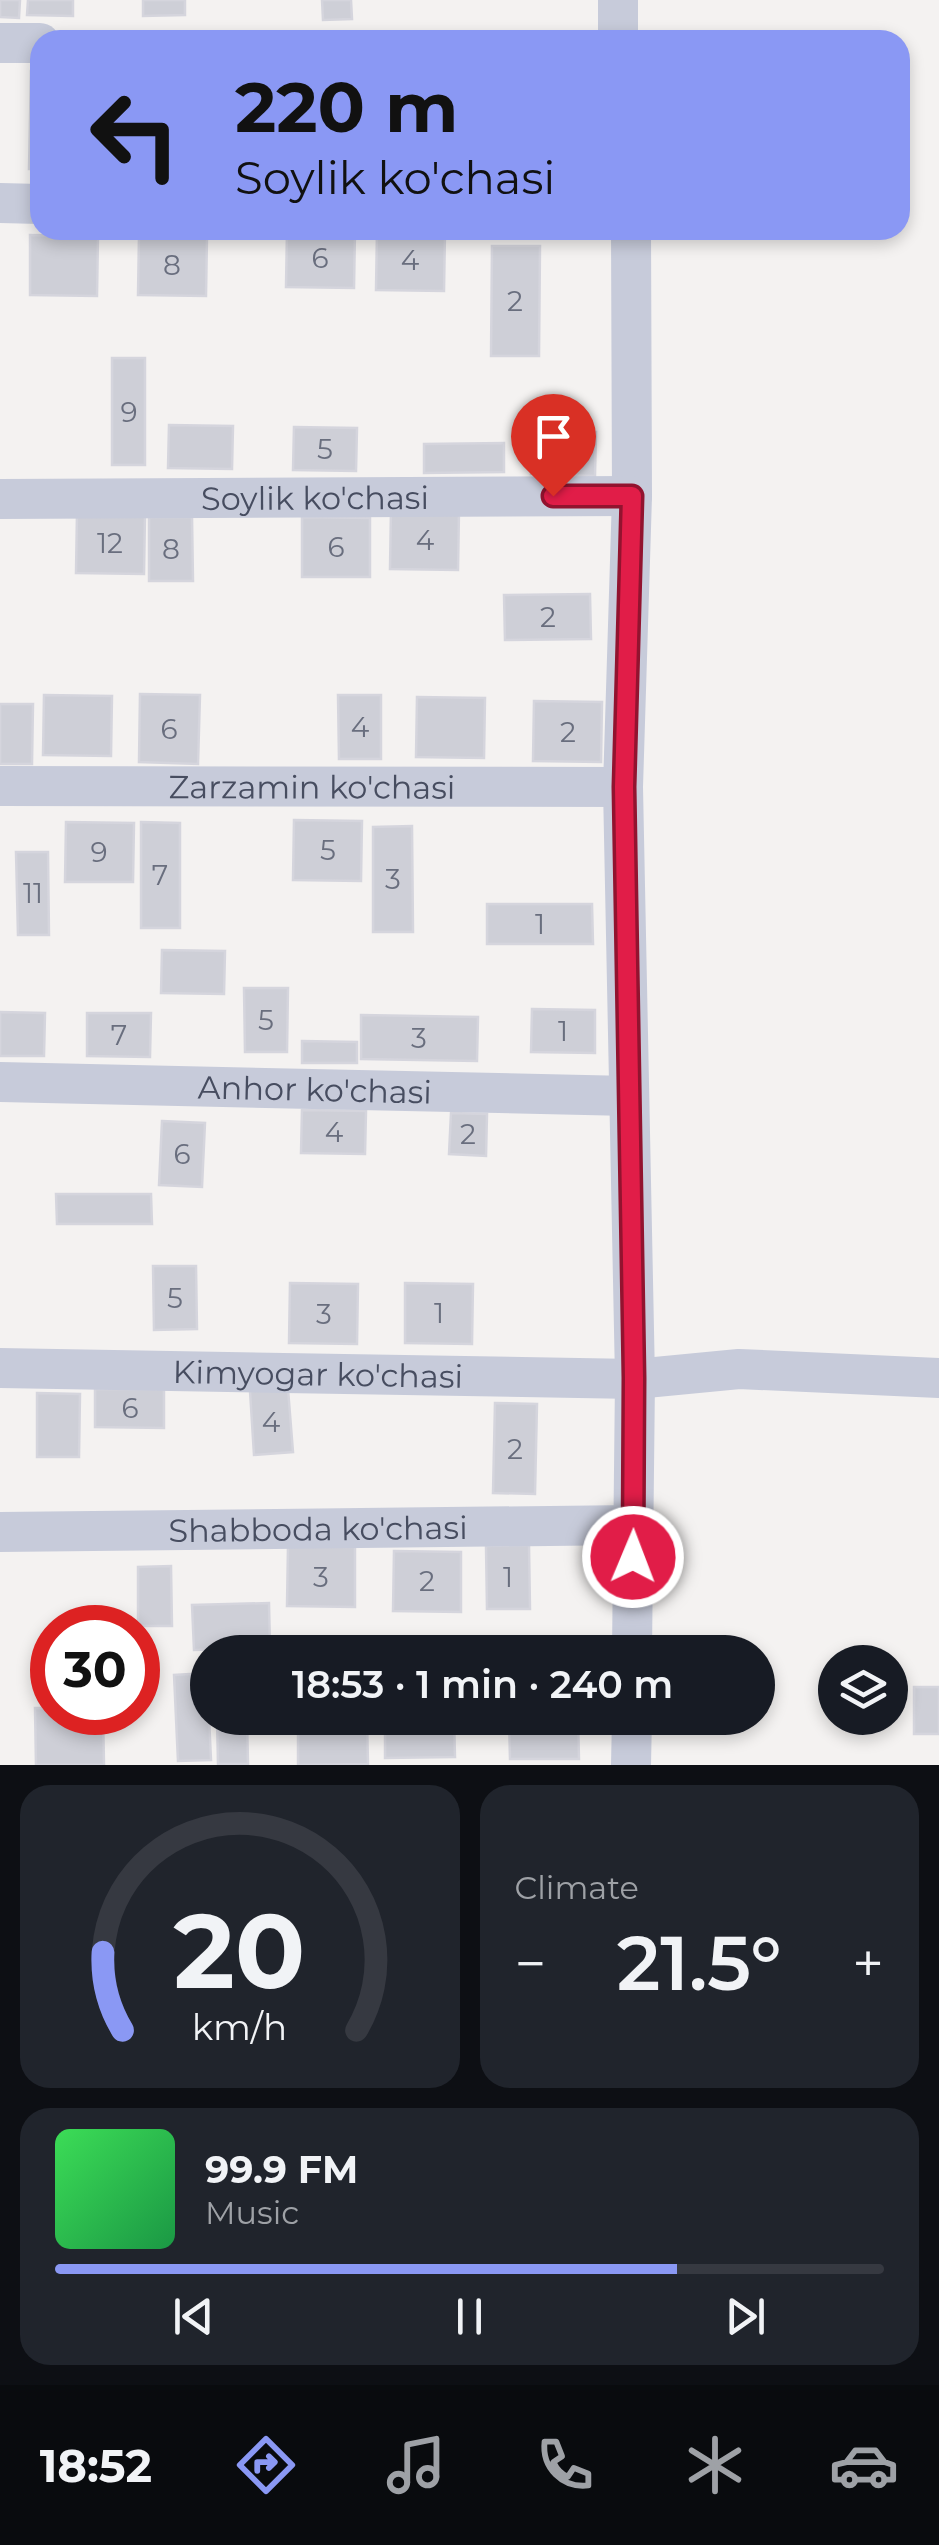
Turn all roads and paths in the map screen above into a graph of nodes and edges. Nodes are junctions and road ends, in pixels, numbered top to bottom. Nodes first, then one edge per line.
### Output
1 (618, 0) edge
2 (618, 30) edge
3 (0, 42) edge
4 (30, 43) edge
5 (0, 203) edge
6 (30, 204) edge
7 (631, 240) edge
8 (632, 496) junction
9 (0, 499) edge
10 (0, 786) edge
11 (624, 787) junction
12 (0, 1082) edge
13 (629, 1096) junction
14 (0, 1368) edge
15 (634, 1378) junction
16 (939, 1378) edge
17 (634, 1525) junction
18 (0, 1532) edge
19 (632, 1635) edge
20 (632, 1735) edge
21 (631, 1765) edge

1 - 2 street
3 - 4 street
5 - 6 street
7 - 8 street
8 - 9 street, Soylik ko'chasi
8 - 11 street
10 - 11 street, Zarzamin ko'chasi
11 - 13 street
12 - 13 street, Anhor ko'chasi
13 - 15 street
14 - 15 street, Kimyogar ko'chasi
15 - 16 street, Kimyogar ko'chasi
15 - 17 street
17 - 18 street, Shabboda ko'chasi
17 - 19 street
20 - 21 street

